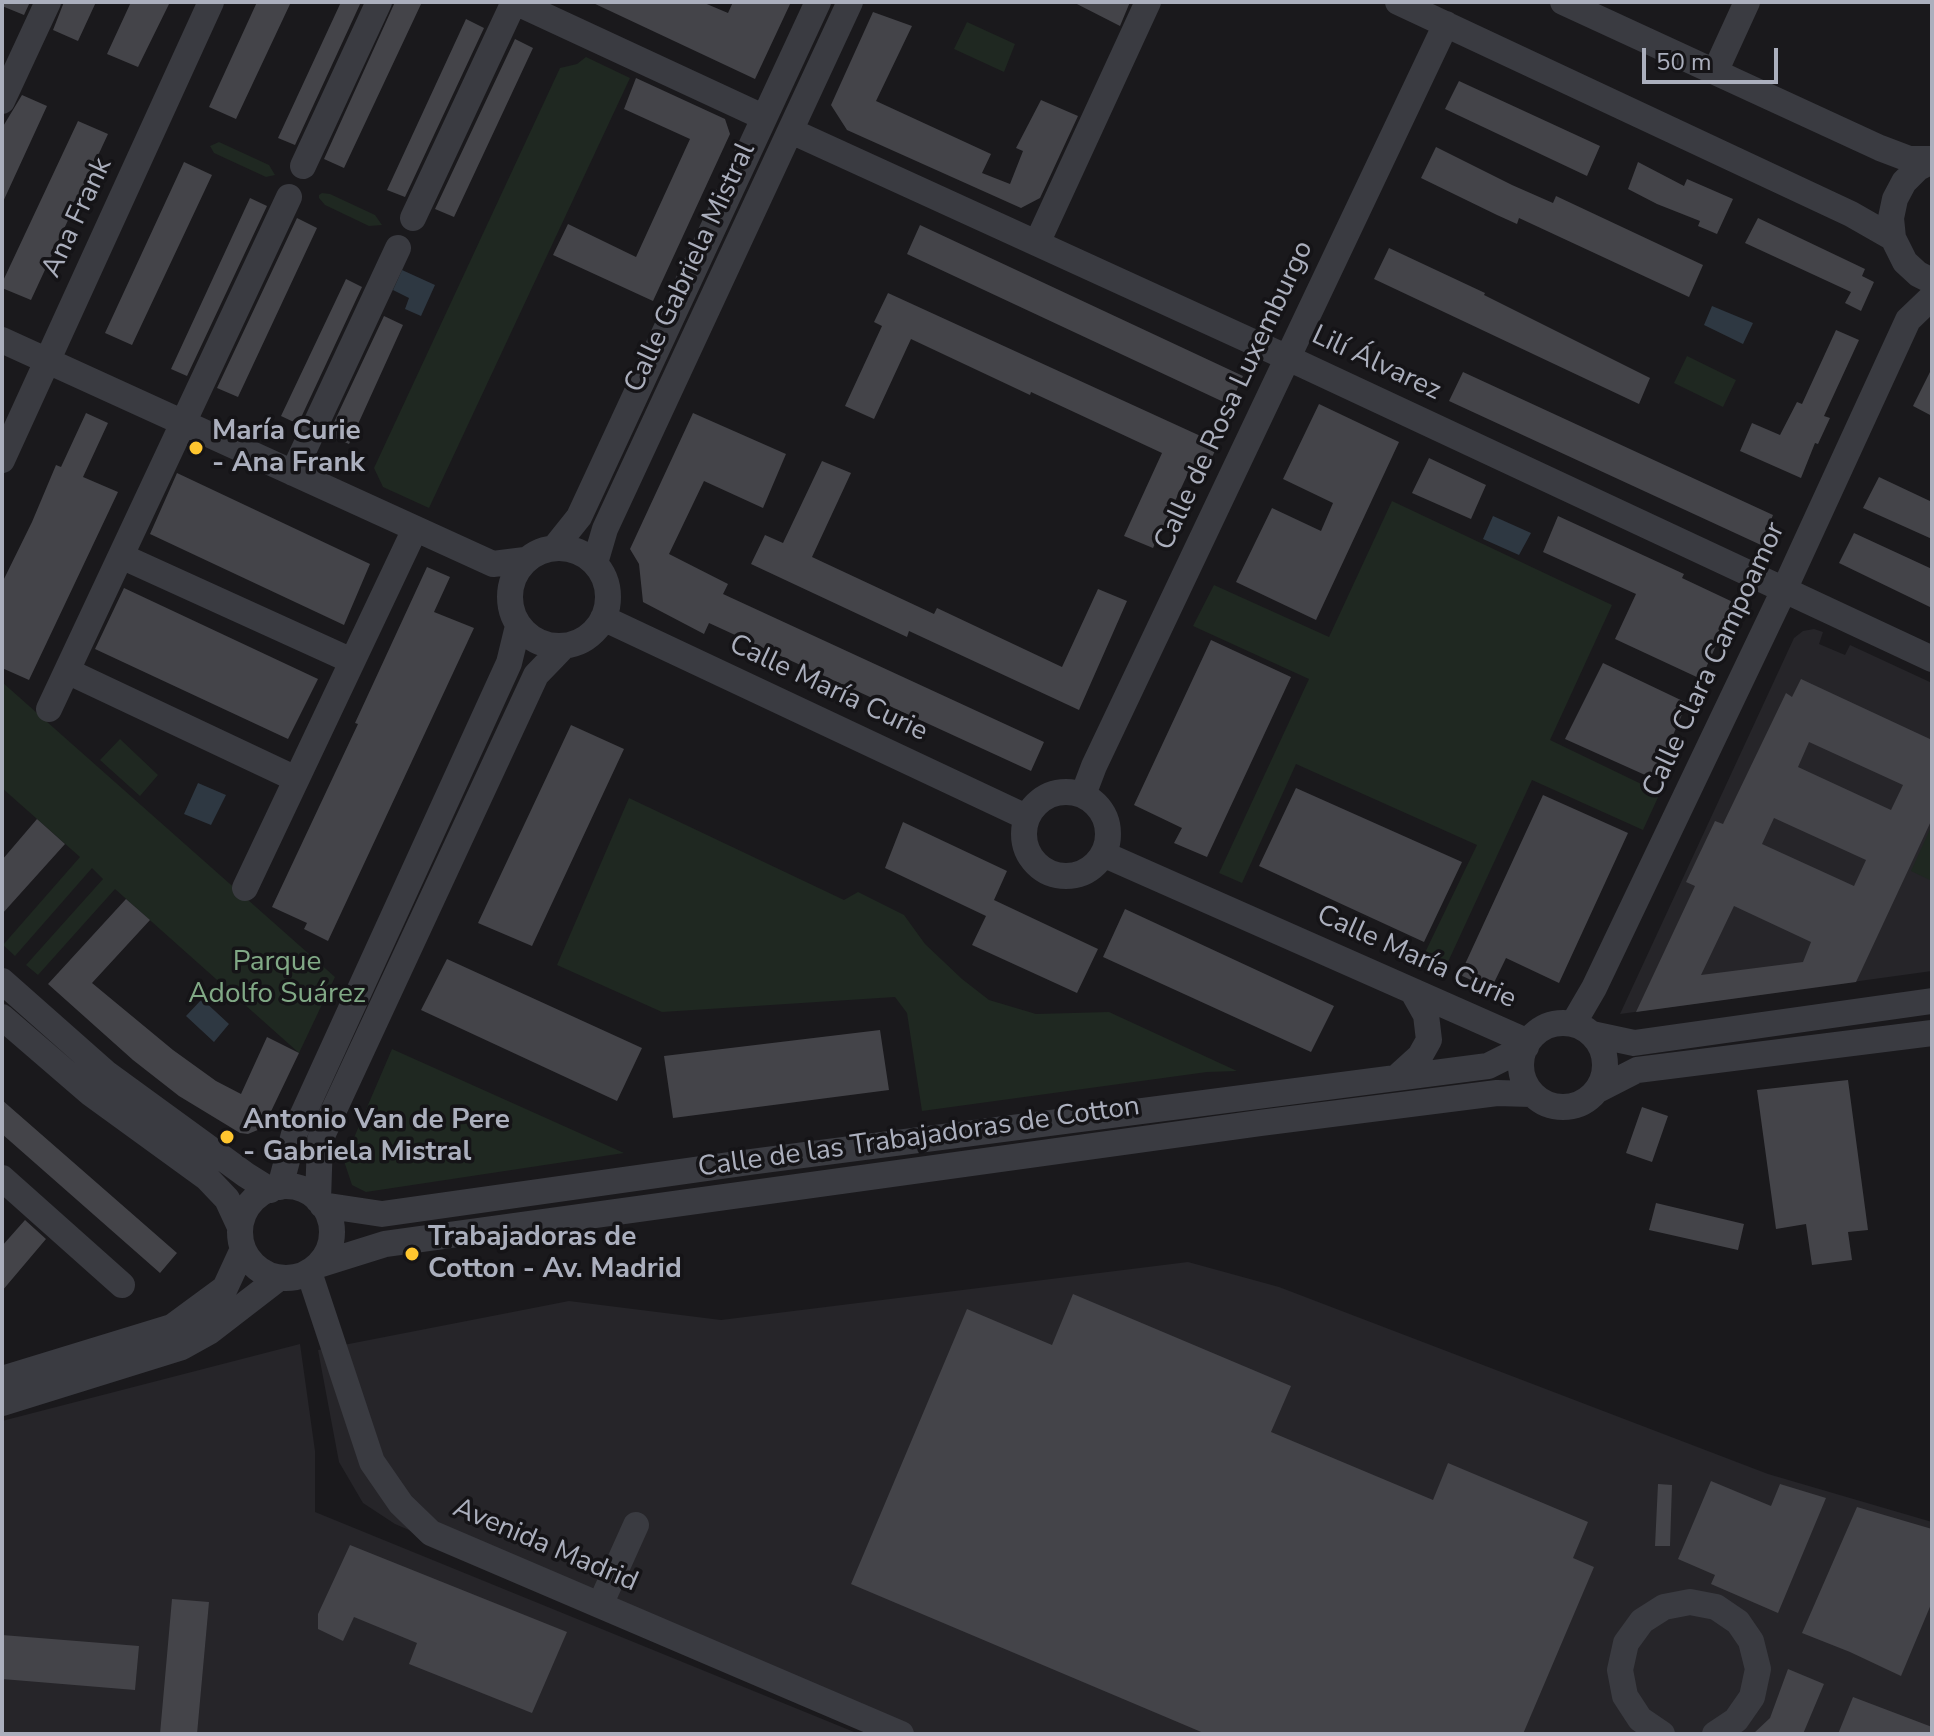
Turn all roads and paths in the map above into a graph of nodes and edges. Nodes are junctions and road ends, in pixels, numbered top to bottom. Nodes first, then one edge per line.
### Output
1 (48, 2) edge
2 (211, 2) edge
3 (379, 2) edge
4 (514, 2) edge
5 (818, 2) edge
6 (850, 2) edge
7 (1148, 2) edge
8 (1398, 2) edge
9 (1563, 2) edge
10 (1747, 2) edge
11 (1446, 24) junction
12 (1715, 72) junction
13 (2, 101) edge
14 (763, 117) junction
15 (791, 131) junction
16 (1932, 160) edge
17 (303, 166) dead end
18 (289, 197) dead end
19 (413, 218) dead end
20 (1893, 238) junction
21 (1037, 243) junction
22 (398, 248) dead end
23 (1905, 262) junction
24 (1932, 281) edge
25 (1932, 297) edge
26 (1908, 320) junction
27 (2, 340) edge
28 (1288, 358) junction
29 (47, 361) junction
30 (183, 423) junction
31 (2, 460) edge
32 (293, 473) junction
33 (415, 529) junction
34 (555, 547) junction
35 (121, 556) junction
36 (525, 560) junction
37 (595, 563) junction
38 (493, 564) junction
39 (1784, 590) junction
40 (509, 591) junction
41 (603, 618) junction
42 (518, 626) junction
43 (564, 646) junction
44 (1932, 659) edge
45 (352, 661) junction
46 (67, 671) junction
47 (49, 709) dead end
48 (296, 779) junction
49 (1083, 795) junction
50 (1026, 817) junction
51 (1103, 854) junction
52 (245, 888) dead end
53 (2, 981) edge
54 (1413, 992) junction
55 (1932, 1001) edge
56 (2, 1017) edge
57 (1582, 1029) junction
58 (1932, 1033) edge
59 (1527, 1044) junction
60 (1398, 1076) junction
61 (1596, 1091) junction
62 (1531, 1094) junction
63 (275, 1188) junction
64 (6, 1190) edge
65 (320, 1202) junction
66 (242, 1238) junction
67 (314, 1268) junction
68 (279, 1278) junction
69 (122, 1285) dead end
70 (2, 1379) edge
71 (2, 1403) edge
72 (636, 1525) dead end
73 (600, 1605) junction
74 (901, 1734) edge
75 (1662, 1734) edge
76 (1715, 1734) edge

1 - 13 street
2 - 29 street, Ana Frank
3 - 17 street
4 - 14 street
4 - 19 street
5 - 14 street, Calle Gabriela Mistral
6 - 15 street, Calle Gabriela Mistral
7 - 21 street
8 - 11 street
9 - 12 street
10 - 12 street
11 - 20 street
11 - 28 street, Calle de Rosa Luxemburgo
12 - 16 street
14 - 34 street, Calle Gabriela Mistral
15 - 21 street, Lilí Álvarez
15 - 37 street, Calle Gabriela Mistral
16 - 20 street
18 - 30 street
20 - 23 street
21 - 28 street, Lilí Álvarez
22 - 32 street
23 - 24 street
23 - 26 street, Calle Clara Campoamor
25 - 26 street, Calle Clara Campoamor
26 - 39 street, Calle Clara Campoamor
27 - 29 street
28 - 39 street, Lilí Álvarez
28 - 49 street, Calle de Rosa Luxemburgo
29 - 30 street
29 - 31 street, Ana Frank
30 - 32 street
30 - 35 street
32 - 33 street
33 - 38 street
33 - 45 street
34 - 36 street
34 - 37 street
35 - 45 street
35 - 46 street
36 - 38 street
36 - 40 street
37 - 41 street
38 - 40 street
39 - 44 street, Lilí Álvarez
39 - 57 street, Calle Clara Campoamor
40 - 42 street
41 - 43 street
41 - 50 street, Calle María Curie
42 - 43 street
42 - 63 street
43 - 65 street
45 - 48 street
46 - 47 street
46 - 48 street
48 - 52 street
49 - 50 street
49 - 51 street
50 - 51 street
51 - 54 street, Calle María Curie
53 - 63 street
54 - 59 street, Calle María Curie
54 - 60 street
55 - 57 street
56 - 66 street
57 - 59 street
57 - 61 street
58 - 61 street
59 - 60 street, Calle de las Trabajadoras de Cotton
59 - 62 street
60 - 65 street, Calle de las Trabajadoras de Cotton
61 - 62 street
62 - 67 street, Calle de las Trabajadoras de Cotton
63 - 65 street
63 - 66 street
64 - 69 street
65 - 67 street
66 - 68 street
66 - 70 street
67 - 68 street
67 - 73 street, Avenida Madrid
68 - 71 street
72 - 73 street
73 - 74 street, Avenida Madrid
75 - 76 street

